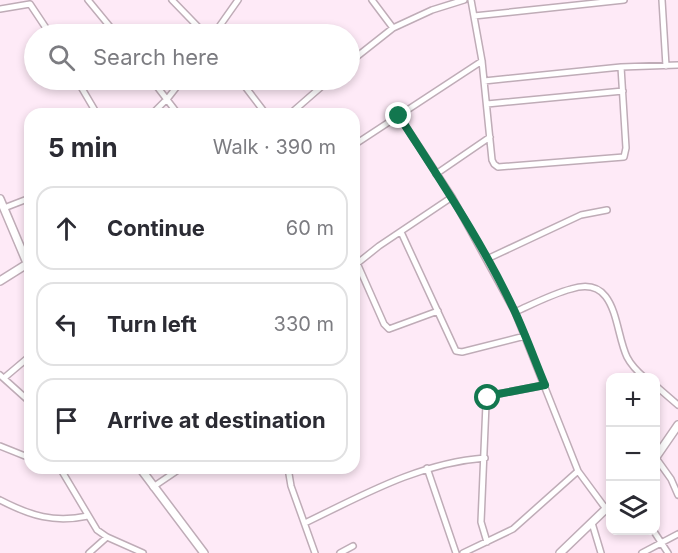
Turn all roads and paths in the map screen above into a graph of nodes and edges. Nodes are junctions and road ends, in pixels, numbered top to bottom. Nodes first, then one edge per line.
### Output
1 (88, 0) edge
2 (172, 0) edge
3 (238, 0) edge
4 (372, 0) edge
5 (464, 0) edge
6 (471, 0) edge
7 (624, 0) edge
8 (662, 0) edge
9 (0, 9) edge
10 (474, 16) junction
11 (43, 24) edge
12 (108, 24) edge
13 (195, 24) edge
14 (221, 24) edge
15 (393, 28) junction
16 (360, 54) edge
17 (482, 61) junction
18 (678, 65) edge
19 (666, 66) junction
20 (621, 67) junction
21 (484, 81) junction
22 (83, 90) edge
23 (161, 90) edge
24 (174, 90) edge
25 (248, 90) edge
26 (318, 90) edge
27 (623, 91) junction
28 (168, 98) junction
29 (487, 104) junction
30 (93, 108) edge
31 (158, 108) edge
32 (174, 108) edge
33 (261, 108) edge
34 (297, 108) edge
35 (399, 116) junction
36 (490, 138) junction
37 (360, 141) edge
38 (436, 174) junction
39 (452, 197) junction
40 (0, 199) edge
41 (24, 200) edge
42 (4, 208) junction
43 (607, 210) dead end
44 (4, 218) edge
45 (401, 232) junction
46 (24, 259) edge
47 (487, 259) junction
48 (360, 261) edge
49 (24, 269) edge
50 (360, 273) edge
51 (0, 281) edge
52 (438, 311) junction
53 (515, 312) junction
54 (525, 336) junction
55 (24, 360) edge
56 (640, 373) edge
57 (2, 376) edge
58 (545, 385) junction
59 (660, 389) edge
60 (24, 396) edge
61 (678, 405) edge
62 (678, 425) edge
63 (0, 446) edge
64 (660, 452) edge
65 (24, 456) edge
66 (485, 458) junction
67 (660, 464) edge
68 (428, 468) junction
69 (578, 471) junction
70 (66, 474) edge
71 (144, 474) edge
72 (172, 474) edge
73 (289, 474) edge
74 (153, 487) junction
75 (678, 495) edge
76 (0, 500) edge
77 (606, 505) edge
78 (606, 509) edge
79 (88, 516) junction
80 (305, 523) junction
81 (592, 523) junction
82 (678, 534) edge
83 (656, 535) edge
84 (107, 537) junction
85 (487, 542) junction
86 (661, 543) junction
87 (354, 546) dead end
88 (89, 553) edge
89 (144, 553) edge
90 (204, 553) edge
91 (315, 553) edge
92 (340, 553) edge
93 (456, 553) edge
94 (463, 553) edge
95 (560, 553) edge
96 (601, 553) edge
97 (642, 553) edge
98 (668, 553) edge

1 - 12 street
2 - 13 street
3 - 14 street
4 - 15 street
5 - 15 street
6 - 10 street
7 - 10 street
8 - 19 street
9 - 11 street
10 - 17 street
15 - 16 street
17 - 21 street
17 - 35 street
18 - 19 street
19 - 20 street
20 - 21 street
20 - 27 street
21 - 29 street
22 - 30 street
23 - 28 street
24 - 28 street
25 - 33 street
26 - 34 street
27 - 29 street
27 - 36 street
28 - 31 street
28 - 32 street
29 - 36 street
35 - 37 street
35 - 38 street
36 - 38 street
38 - 39 street
39 - 45 street
39 - 47 street
40 - 42 street
41 - 42 street
42 - 44 street
43 - 47 street
44 - 46 street
45 - 48 street
45 - 52 street
47 - 53 street
49 - 51 street
50 - 52 street
52 - 54 street
53 - 54 street
53 - 56 street
54 - 58 street
55 - 57 street
57 - 60 street
58 - 66 street
58 - 69 street
59 - 61 street
62 - 64 street
63 - 65 street
66 - 68 street
66 - 85 street
67 - 75 street
68 - 80 street
68 - 93 street
69 - 77 street
69 - 85 street
70 - 79 street
71 - 74 street
72 - 74 street
73 - 80 street
74 - 90 street
76 - 79 street
78 - 81 street
79 - 84 street
80 - 91 street
81 - 95 street
81 - 96 street
82 - 86 street
83 - 86 street
84 - 88 street
84 - 89 street
85 - 94 street
86 - 97 street
86 - 98 street
87 - 92 street

